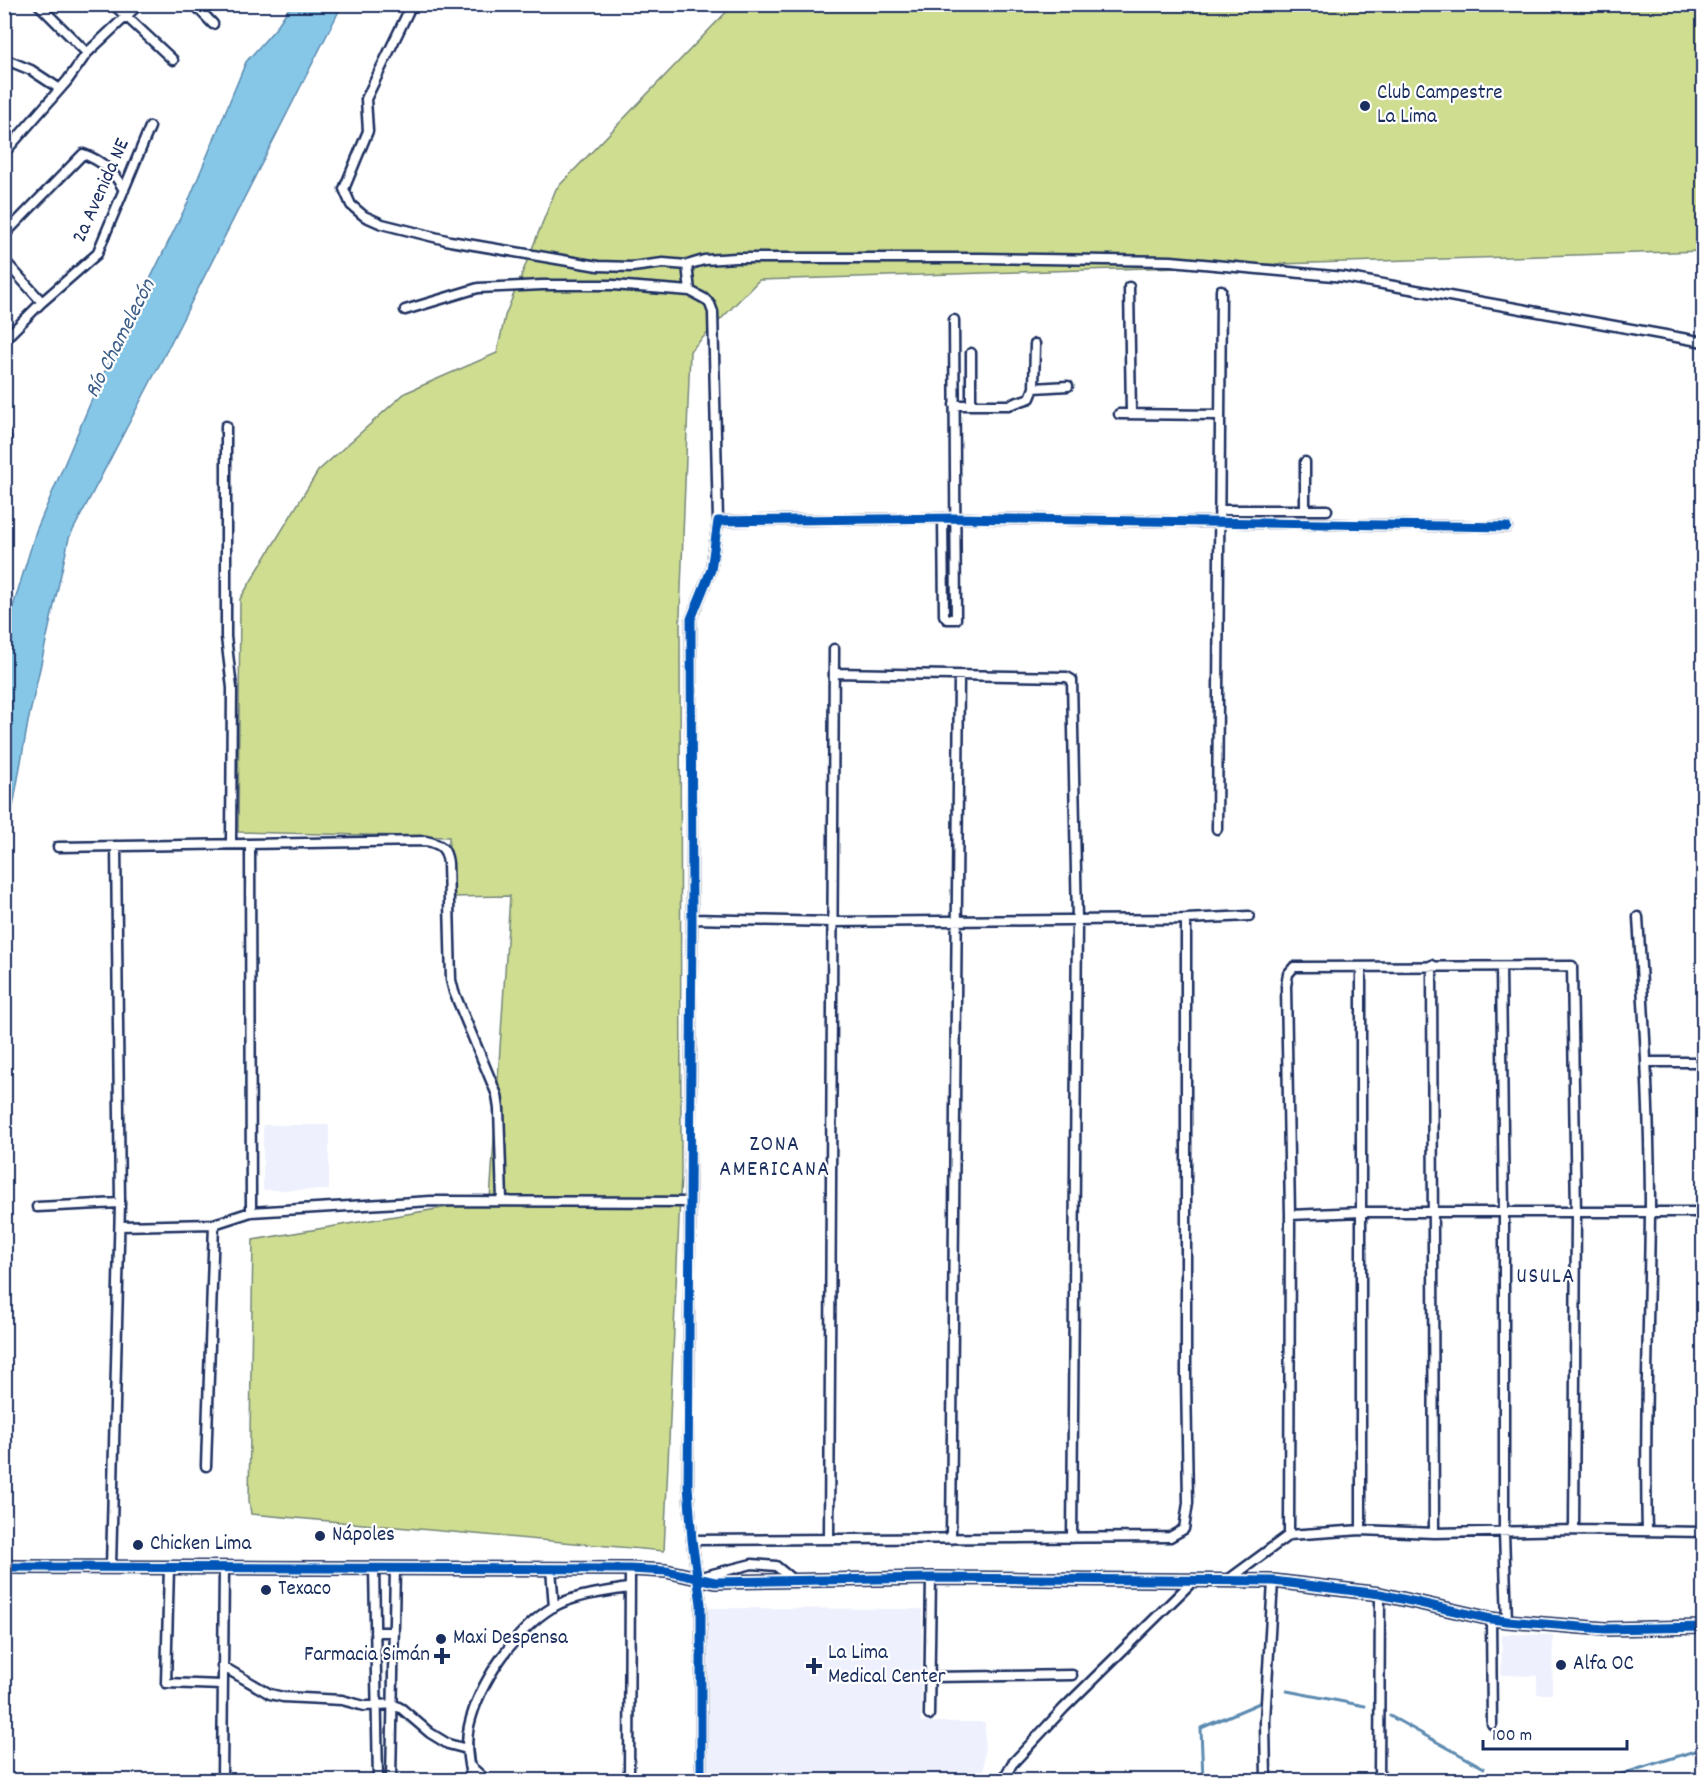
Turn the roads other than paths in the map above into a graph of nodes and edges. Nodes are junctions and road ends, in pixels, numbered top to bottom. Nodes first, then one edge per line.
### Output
1 (38, 4) edge
2 (113, 4) edge
3 (139, 4) edge
4 (194, 4) edge
5 (412, 4) edge
6 (126, 18) junction
7 (213, 24) dead end
8 (87, 53) junction
9 (4, 59) edge
10 (173, 60) dead end
11 (60, 89) junction
12 (150, 127) dead end
13 (4, 153) edge
14 (124, 190) junction
15 (4, 236) edge
16 (4, 260) edge
17 (687, 265) junction
18 (1129, 287) dead end
19 (1221, 290) dead end
20 (690, 291) junction
21 (42, 302) junction
22 (405, 310) dead end
23 (954, 320) dead end
24 (4, 340) edge
25 (1704, 342) edge
26 (1035, 344) dead end
27 (971, 353) dead end
28 (1068, 386) dead end
29 (1034, 388) junction
30 (954, 405) junction
31 (971, 405) junction
32 (1119, 414) dead end
33 (1131, 414) junction
34 (1219, 415) junction
35 (225, 426) dead end
36 (1305, 462) dead end
37 (1219, 510) junction
38 (1305, 510) junction
39 (1326, 510) dead end
40 (943, 518) junction
41 (956, 518) junction
42 (718, 521) junction
43 (1219, 521) junction
44 (1507, 526) dead end
45 (834, 649) dead end
46 (834, 673) junction
47 (959, 676) junction
48 (1217, 829) dead end
49 (231, 844) junction
50 (250, 844) junction
51 (116, 846) junction
52 (58, 847) dead end
53 (1249, 916) dead end
54 (1638, 917) dead end
55 (692, 919) junction
56 (1077, 920) junction
57 (1186, 920) junction
58 (956, 921) junction
59 (832, 922) junction
60 (1432, 965) junction
61 (1501, 966) junction
62 (1361, 967) junction
63 (1647, 1062) junction
64 (1704, 1062) edge
65 (502, 1200) junction
66 (690, 1202) junction
67 (120, 1203) junction
68 (37, 1207) dead end
69 (252, 1212) junction
70 (1362, 1212) junction
71 (1434, 1212) junction
72 (1650, 1212) junction
73 (1704, 1212) edge
74 (1504, 1213) junction
75 (1576, 1213) junction
76 (1290, 1215) junction
77 (214, 1224) junction
78 (120, 1226) junction
79 (206, 1466) dead end
80 (1361, 1530) junction
81 (1574, 1530) junction
82 (1647, 1531) junction
83 (1704, 1532) edge
84 (1434, 1533) junction
85 (1504, 1533) junction
86 (1289, 1535) junction
87 (829, 1538) junction
88 (1072, 1538) junction
89 (951, 1539) junction
90 (692, 1540) junction
91 (4, 1567) edge
92 (111, 1567) junction
93 (169, 1568) junction
94 (224, 1568) junction
95 (374, 1568) junction
96 (395, 1568) junction
97 (551, 1569) junction
98 (630, 1569) junction
99 (697, 1578) junction
100 (932, 1578) junction
101 (1194, 1580) junction
102 (1228, 1581) junction
103 (1273, 1581) junction
104 (628, 1588) junction
105 (1380, 1594) junction
106 (554, 1607) junction
107 (1491, 1619) junction
108 (1507, 1621) junction
109 (1704, 1627) edge
110 (375, 1632) junction
111 (394, 1632) junction
112 (222, 1666) junction
113 (1072, 1675) dead end
114 (930, 1677) junction
115 (222, 1685) junction
116 (377, 1704) junction
117 (393, 1704) junction
118 (929, 1715) dead end
119 (1492, 1724) dead end
120 (467, 1749) junction
121 (378, 1762) junction
122 (391, 1763) junction
123 (468, 1764) junction
124 (222, 1780) edge
125 (378, 1780) edge
126 (391, 1780) edge
127 (472, 1780) edge
128 (486, 1780) edge
129 (629, 1780) edge
130 (702, 1780) edge
131 (1003, 1780) edge
132 (1266, 1780) edge
133 (1378, 1780) edge

1 - 8 street
2 - 6 street
3 - 6 street
4 - 7 street
5 - 17 street
6 - 8 street
6 - 10 street
8 - 11 street
9 - 11 street
11 - 13 street
12 - 14 street, 2a Avenida NE
14 - 15 street
14 - 21 street, 2a Avenida NE
16 - 21 street
17 - 20 street
17 - 25 street
18 - 33 street
19 - 34 street
20 - 22 street
20 - 42 street
21 - 24 street, 2a Avenida NE
23 - 30 street
26 - 29 street
27 - 31 street
28 - 29 street
29 - 31 street
30 - 31 street
30 - 41 street
32 - 33 street
33 - 34 street
34 - 37 street
35 - 49 street
36 - 38 street
37 - 38 street
37 - 43 street
38 - 39 street
40 - 41 street
40 - 41 street
40 - 42 street
41 - 43 street
42 - 55 street
43 - 44 street
43 - 48 street
45 - 46 street
46 - 47 street
46 - 59 street
47 - 56 street
47 - 58 street
49 - 50 street
49 - 51 street
50 - 65 street
50 - 69 street
51 - 52 street
51 - 67 street
53 - 57 street
54 - 63 street
55 - 59 street
55 - 66 street
56 - 57 street
56 - 58 street
56 - 88 street
57 - 88 street
58 - 59 street
58 - 89 street
59 - 87 street
60 - 61 street
60 - 62 street
60 - 71 street
61 - 74 street
61 - 75 street
62 - 70 street
62 - 76 street
63 - 64 street
63 - 72 street
65 - 66 street
65 - 69 street
66 - 90 street
67 - 68 street
67 - 78 street
69 - 77 street
70 - 71 street
70 - 76 street
70 - 80 street
71 - 74 street
71 - 84 street
72 - 73 street
72 - 75 street
72 - 82 street
74 - 75 street
74 - 85 street
75 - 81 street
76 - 86 street
77 - 78 street
77 - 79 street
78 - 92 street
80 - 84 street
80 - 86 street
81 - 82 street
81 - 85 street
82 - 83 street
84 - 85 street
85 - 108 street
86 - 102 street
87 - 89 street
87 - 90 street
88 - 89 street
90 - 99 street
91 - 92 street
92 - 93 street
93 - 94 street
93 - 115 street
94 - 95 street
94 - 112 street
95 - 96 street
95 - 110 street
96 - 97 street
96 - 111 street
97 - 98 street
97 - 106 street
98 - 99 street
98 - 104 street
99 - 100 street
99 - 130 street
100 - 101 street
100 - 114 street
101 - 102 street
101 - 131 street
102 - 103 street
103 - 105 street
103 - 132 street
104 - 106 street
104 - 129 street
105 - 107 street
105 - 133 street
106 - 120 street
107 - 108 street
107 - 119 street
108 - 109 street
110 - 111 street
110 - 116 street
111 - 117 street
112 - 115 street
112 - 116 street
113 - 114 street
114 - 118 street
115 - 124 street
116 - 117 street
116 - 121 street
117 - 120 street
117 - 122 street
120 - 123 street
121 - 122 street
121 - 125 street
122 - 126 street
123 - 127 street
123 - 128 street
125 - 126 street

